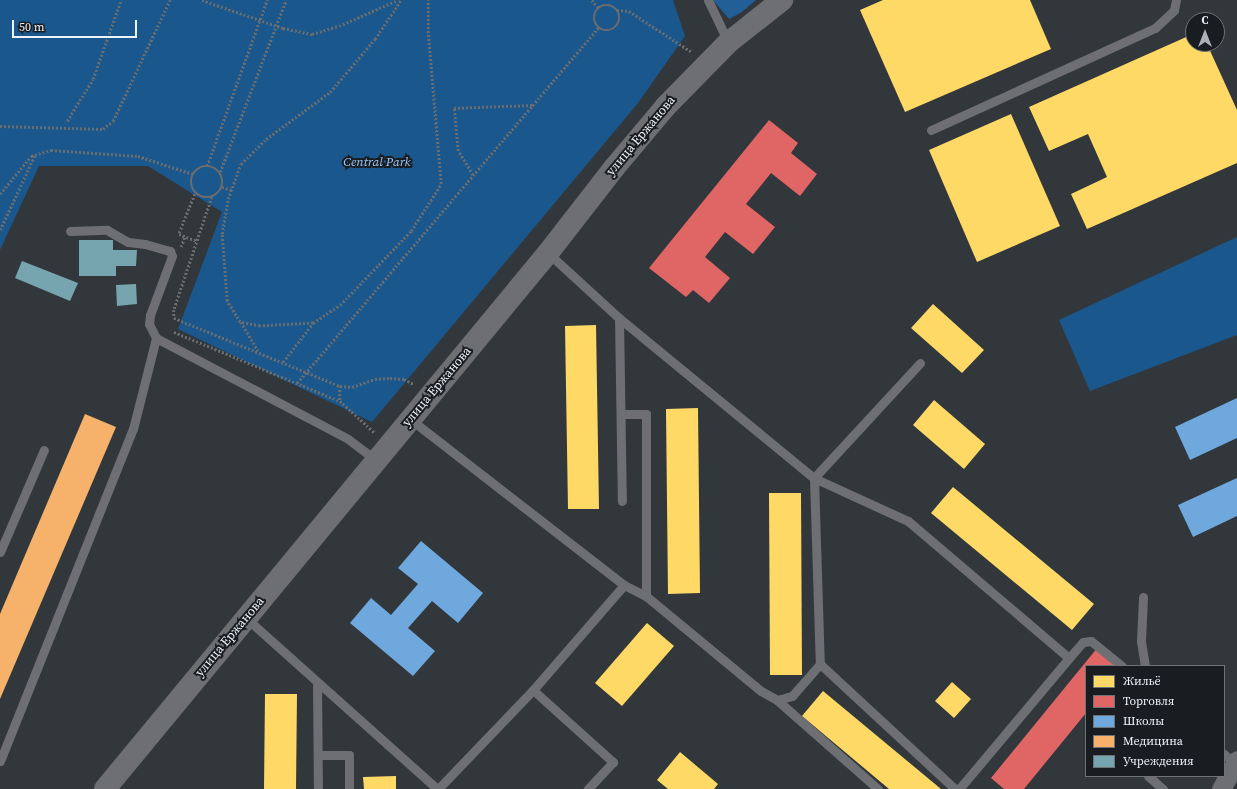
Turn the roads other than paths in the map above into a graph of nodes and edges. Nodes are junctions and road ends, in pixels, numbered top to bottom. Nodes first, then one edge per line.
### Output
1 (708, 0) edge
2 (782, 0) edge
3 (1176, 0) edge
4 (729, 42) junction
5 (930, 130) dead end
6 (70, 231) dead end
7 (548, 253) junction
8 (619, 318) junction
9 (156, 338) junction
10 (920, 363) dead end
11 (621, 414) junction
12 (410, 419) junction
13 (44, 450) dead end
14 (382, 453) junction
15 (814, 478) junction
16 (622, 502) dead end
17 (0, 552) edge
18 (624, 585) junction
19 (646, 596) junction
20 (1143, 597) dead end
21 (246, 618) junction
22 (1069, 658) junction
23 (820, 664) junction
24 (1121, 665) edge
25 (1145, 665) edge
26 (317, 683) junction
27 (533, 690) junction
28 (777, 700) junction
29 (318, 755) junction
30 (1232, 759) edge
31 (0, 761) edge
32 (1149, 777) edge
33 (105, 789) edge
34 (318, 789) edge
35 (349, 789) edge
36 (438, 789) edge
37 (588, 789) edge
38 (878, 789) edge
39 (955, 789) edge
40 (959, 789) edge
41 (1163, 789) edge
42 (1221, 789) edge

1 - 4 lane
2 - 4 street, улица Ержанова
3 - 5 lane
4 - 7 street, улица Ержанова
6 - 9 lane
7 - 8 lane
7 - 12 street, улица Ержанова
8 - 11 lane
8 - 15 lane
9 - 14 lane
9 - 31 lane
10 - 15 lane
11 - 16 lane
11 - 19 lane
12 - 14 street, улица Ержанова
12 - 18 lane
13 - 17 lane
14 - 21 street, улица Ержанова
15 - 22 lane
15 - 23 lane
18 - 19 lane
18 - 27 lane
19 - 28 lane
20 - 25 lane
21 - 26 lane
21 - 33 street, улица Ержанова
22 - 24 lane
22 - 40 lane
23 - 28 lane
23 - 39 lane
26 - 29 lane
26 - 36 lane
27 - 36 lane
27 - 37 lane
28 - 38 lane
29 - 34 lane
29 - 35 lane
30 - 42 street
32 - 41 lane

